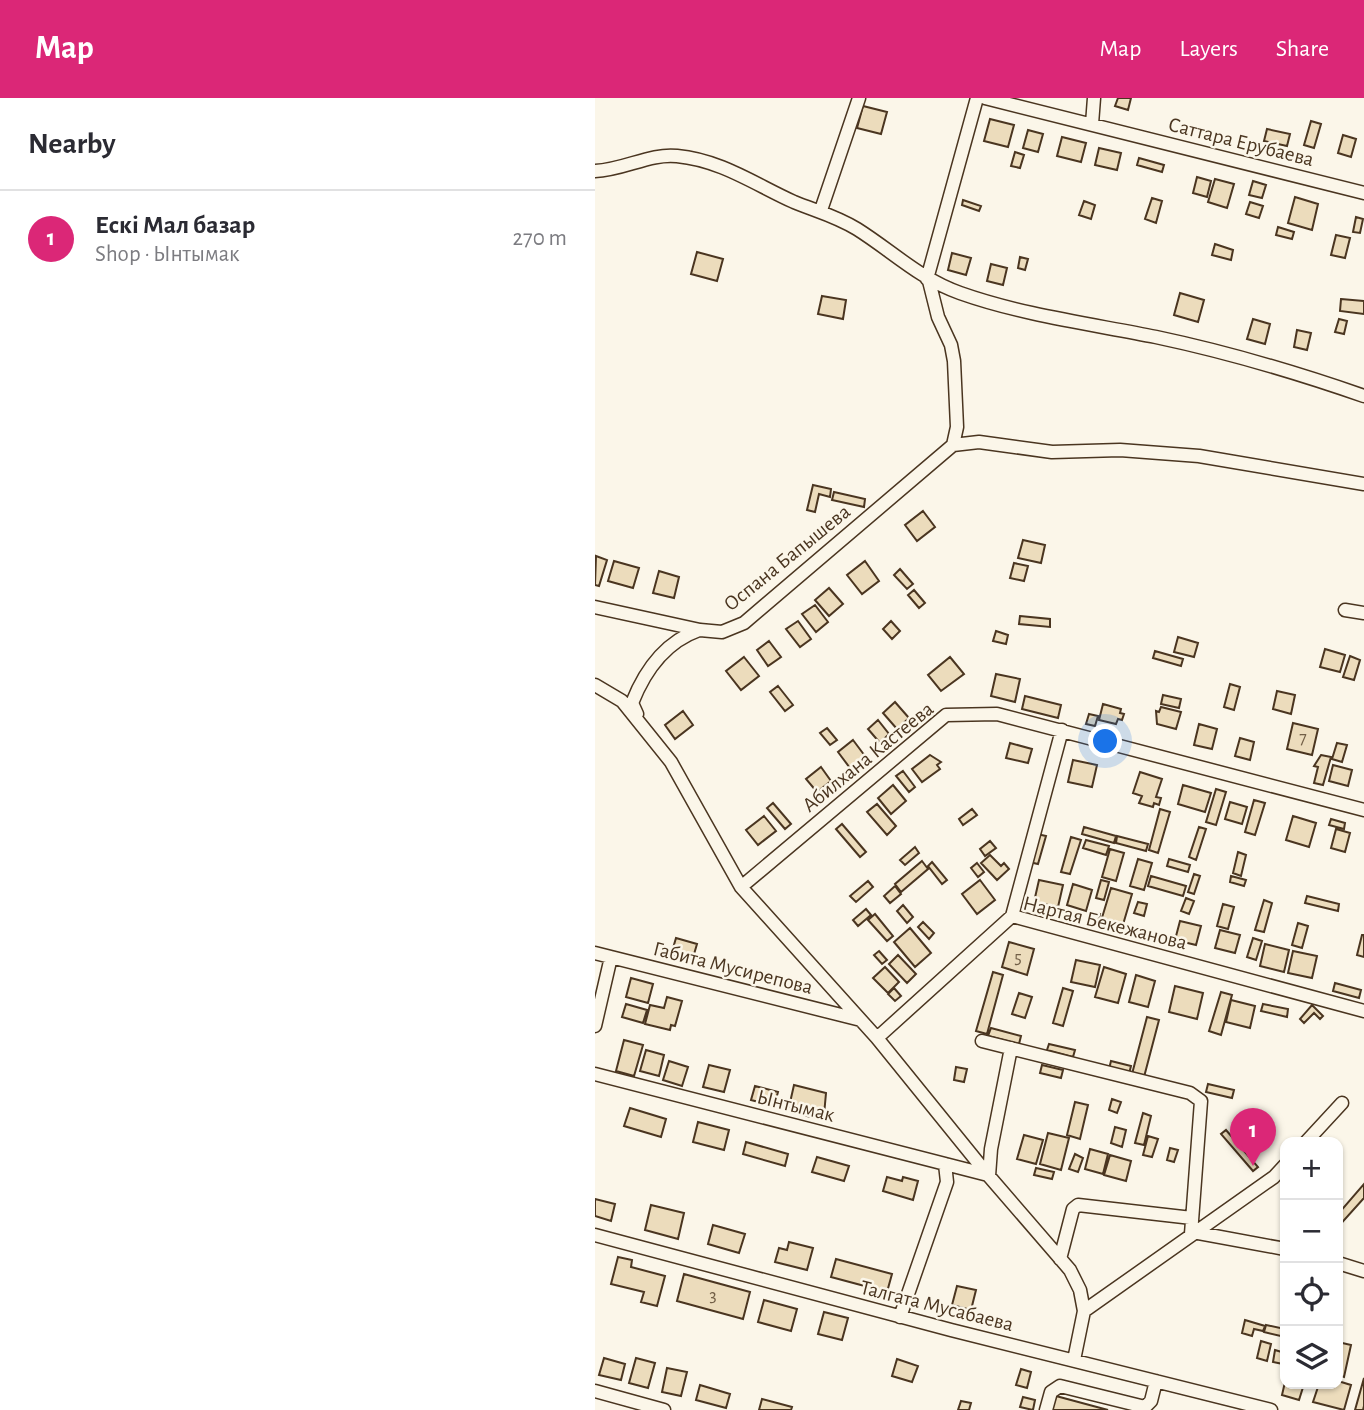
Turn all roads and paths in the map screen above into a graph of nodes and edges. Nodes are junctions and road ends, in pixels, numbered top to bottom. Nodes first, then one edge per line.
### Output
1 (859, 98) edge
2 (977, 98) edge
3 (985, 98) edge
4 (1094, 98) edge
5 (1092, 124) junction
6 (595, 171) edge
7 (1364, 193) edge
8 (821, 210) junction
9 (928, 280) junction
10 (1364, 396) edge
11 (953, 445) junction
12 (1364, 484) edge
13 (595, 607) edge
14 (1345, 610) dead end
15 (1364, 613) edge
16 (700, 630) junction
17 (595, 685) edge
18 (639, 720) junction
19 (1062, 730) junction
20 (1364, 810) edge
21 (741, 887) junction
22 (1012, 916) junction
23 (595, 953) edge
24 (611, 957) junction
25 (1364, 1010) edge
26 (861, 1021) junction
27 (595, 1026) edge
28 (877, 1038) junction
29 (982, 1041) dead end
30 (1011, 1048) junction
31 (595, 1074) edge
32 (1342, 1103) dead end
33 (1311, 1137) edge
34 (945, 1164) junction
35 (1280, 1170) edge
36 (988, 1176) junction
37 (1192, 1218) junction
38 (1192, 1233) junction
39 (595, 1235) edge
40 (1280, 1249) edge
41 (1060, 1259) junction
42 (1343, 1265) edge
43 (1364, 1271) edge
44 (1084, 1311) junction
45 (899, 1317) junction
46 (1074, 1360) junction
47 (1156, 1381) junction
48 (595, 1391) edge
49 (664, 1410) edge
50 (1046, 1410) edge
51 (1271, 1410) edge

1 - 8 street
2 - 9 street
3 - 5 street, Саттара Ерубаева
4 - 5 street
5 - 7 street, Саттара Ерубаева
6 - 8 street
8 - 9 street
9 - 10 street
9 - 11 street
11 - 12 street
11 - 16 street, Оспана Бапышева
13 - 16 street
14 - 15 street
16 - 18 street, Оспана Бапышева
17 - 18 street
18 - 21 street
19 - 20 street, Абилхана Кастеева
19 - 21 street, Абилхана Кастеева
19 - 22 street
21 - 26 street
22 - 25 street, Нартая Бекежанова
22 - 28 street, Нартая Бекежанова
23 - 24 street, Габита Мусирепова
24 - 26 street, Габита Мусирепова
24 - 27 street
26 - 28 street
28 - 36 street
29 - 30 street
30 - 36 street
30 - 37 street
31 - 34 street, Ынтымак
32 - 33 street
34 - 36 street, Ынтымак
34 - 45 street
35 - 38 street
36 - 41 street
37 - 38 street
37 - 41 street
38 - 40 street
38 - 44 street
39 - 45 street, Талгата Мусабаева
41 - 44 street
42 - 43 street
44 - 46 street
45 - 46 street, Талгата Мусабаева
46 - 47 street, Талгата Мусабаева
47 - 50 street
47 - 51 street, Талгата Мусабаева
48 - 49 street

